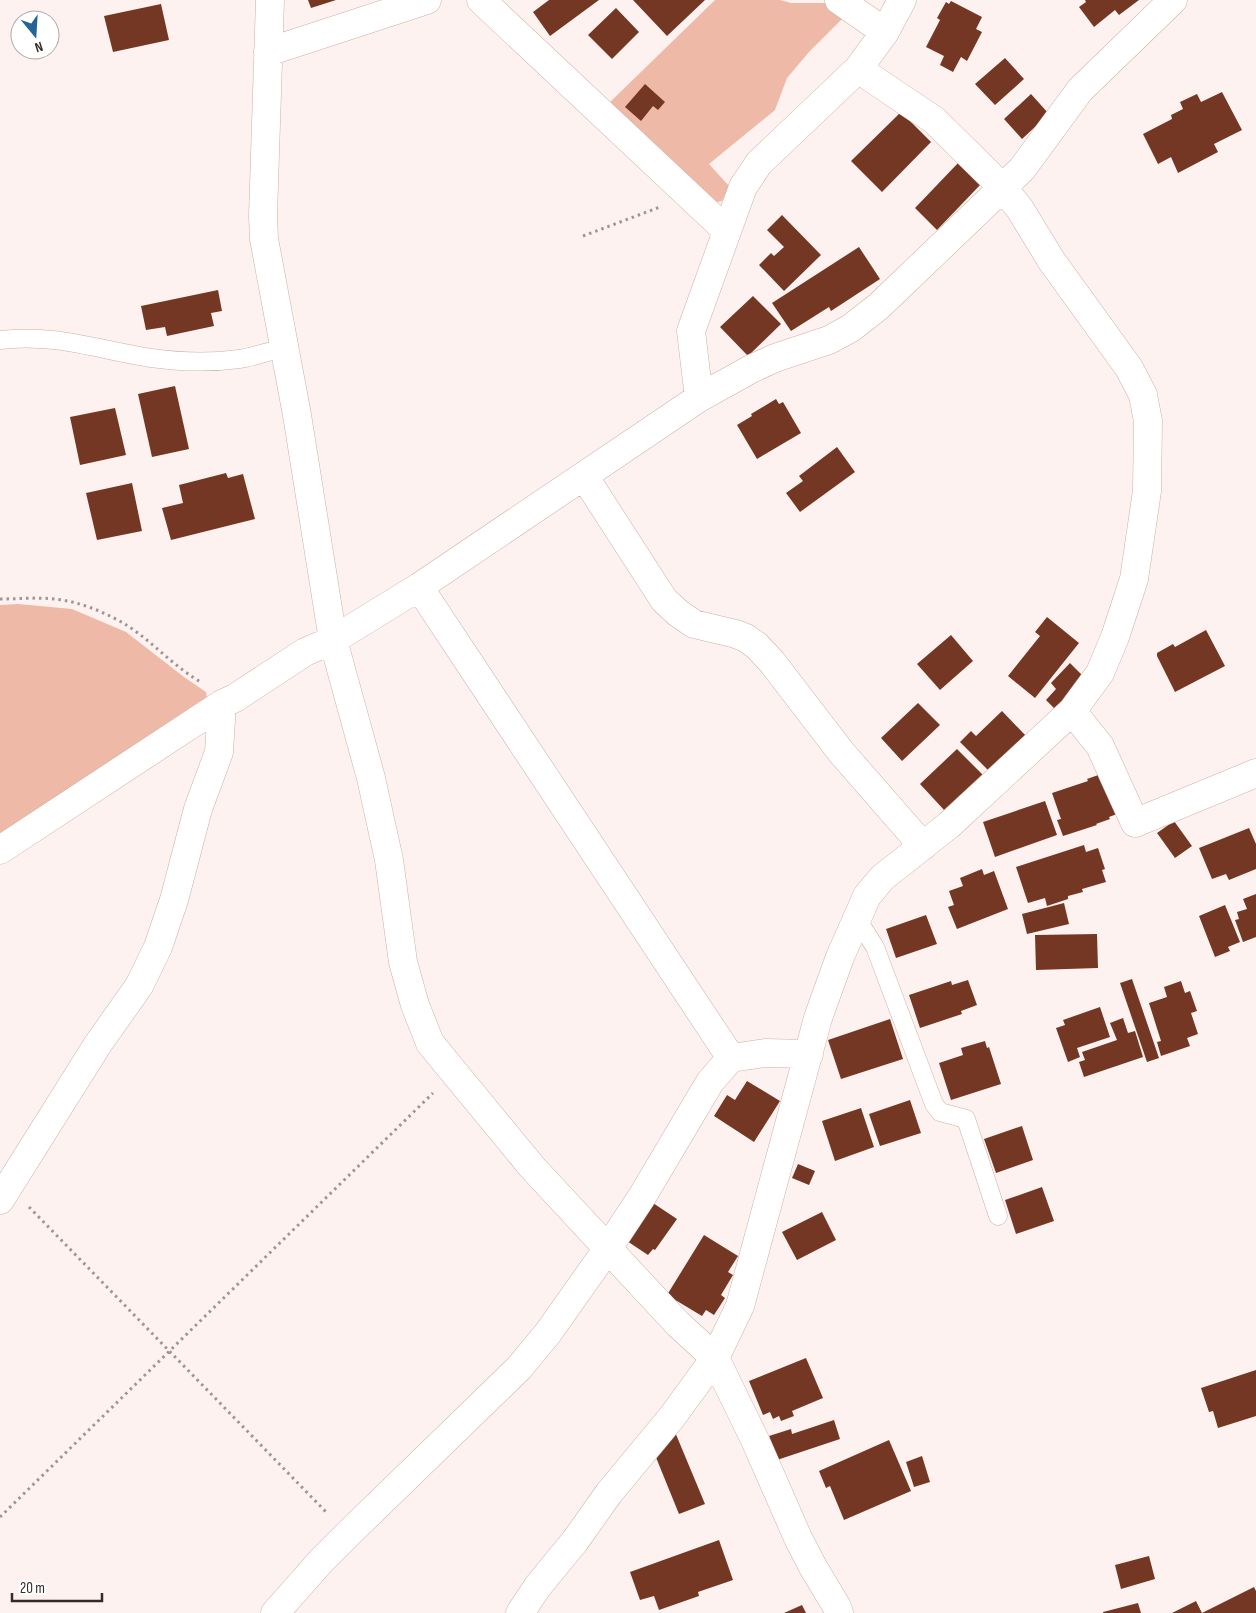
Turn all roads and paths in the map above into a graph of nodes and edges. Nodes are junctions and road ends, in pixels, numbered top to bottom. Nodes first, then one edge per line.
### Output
1 (270, 0) edge
2 (427, 0) edge
3 (480, 0) edge
4 (839, 0) edge
5 (902, 0) edge
6 (1173, 0) edge
7 (886, 32) junction
8 (268, 52) junction
9 (858, 69) junction
10 (1003, 188) junction
11 (689, 196) junction
12 (726, 230) junction
13 (583, 236) dead end
14 (0, 340) edge
15 (284, 348) junction
16 (699, 398) junction
17 (584, 476) junction
18 (419, 587) junction
19 (0, 599) edge
20 (333, 640) junction
21 (229, 701) junction
22 (1072, 711) junction
23 (1256, 773) edge
24 (923, 846) junction
25 (0, 850) edge
26 (857, 919) junction
27 (809, 1054) junction
28 (731, 1058) junction
29 (454, 1073) junction
30 (5, 1193) edge
31 (998, 1216) dead end
32 (608, 1248) junction
33 (170, 1352) junction
34 (715, 1358) junction
35 (0, 1518) edge
36 (348, 1534) junction
37 (275, 1613) edge
38 (520, 1613) edge
39 (839, 1613) edge

1 - 8 street
2 - 8 street
3 - 11 street
4 - 7 street
5 - 7 street
6 - 10 street
7 - 9 street
8 - 15 street
9 - 10 street
9 - 12 street
10 - 16 street
10 - 22 street
11 - 12 street
11 - 13 path
12 - 16 street
14 - 15 lane
15 - 20 street
16 - 17 street
17 - 18 street
17 - 24 street
18 - 20 street
18 - 28 street
19 - 21 path
20 - 21 street
20 - 29 street
21 - 25 street
21 - 30 street
22 - 23 street
22 - 24 street
24 - 26 street
26 - 27 street
26 - 31 lane
27 - 28 street
27 - 34 street
28 - 32 street
29 - 32 street
29 - 33 path
30 - 33 path
32 - 34 street
32 - 36 street
33 - 35 path
33 - 36 path
34 - 38 street
34 - 39 street
36 - 37 street

